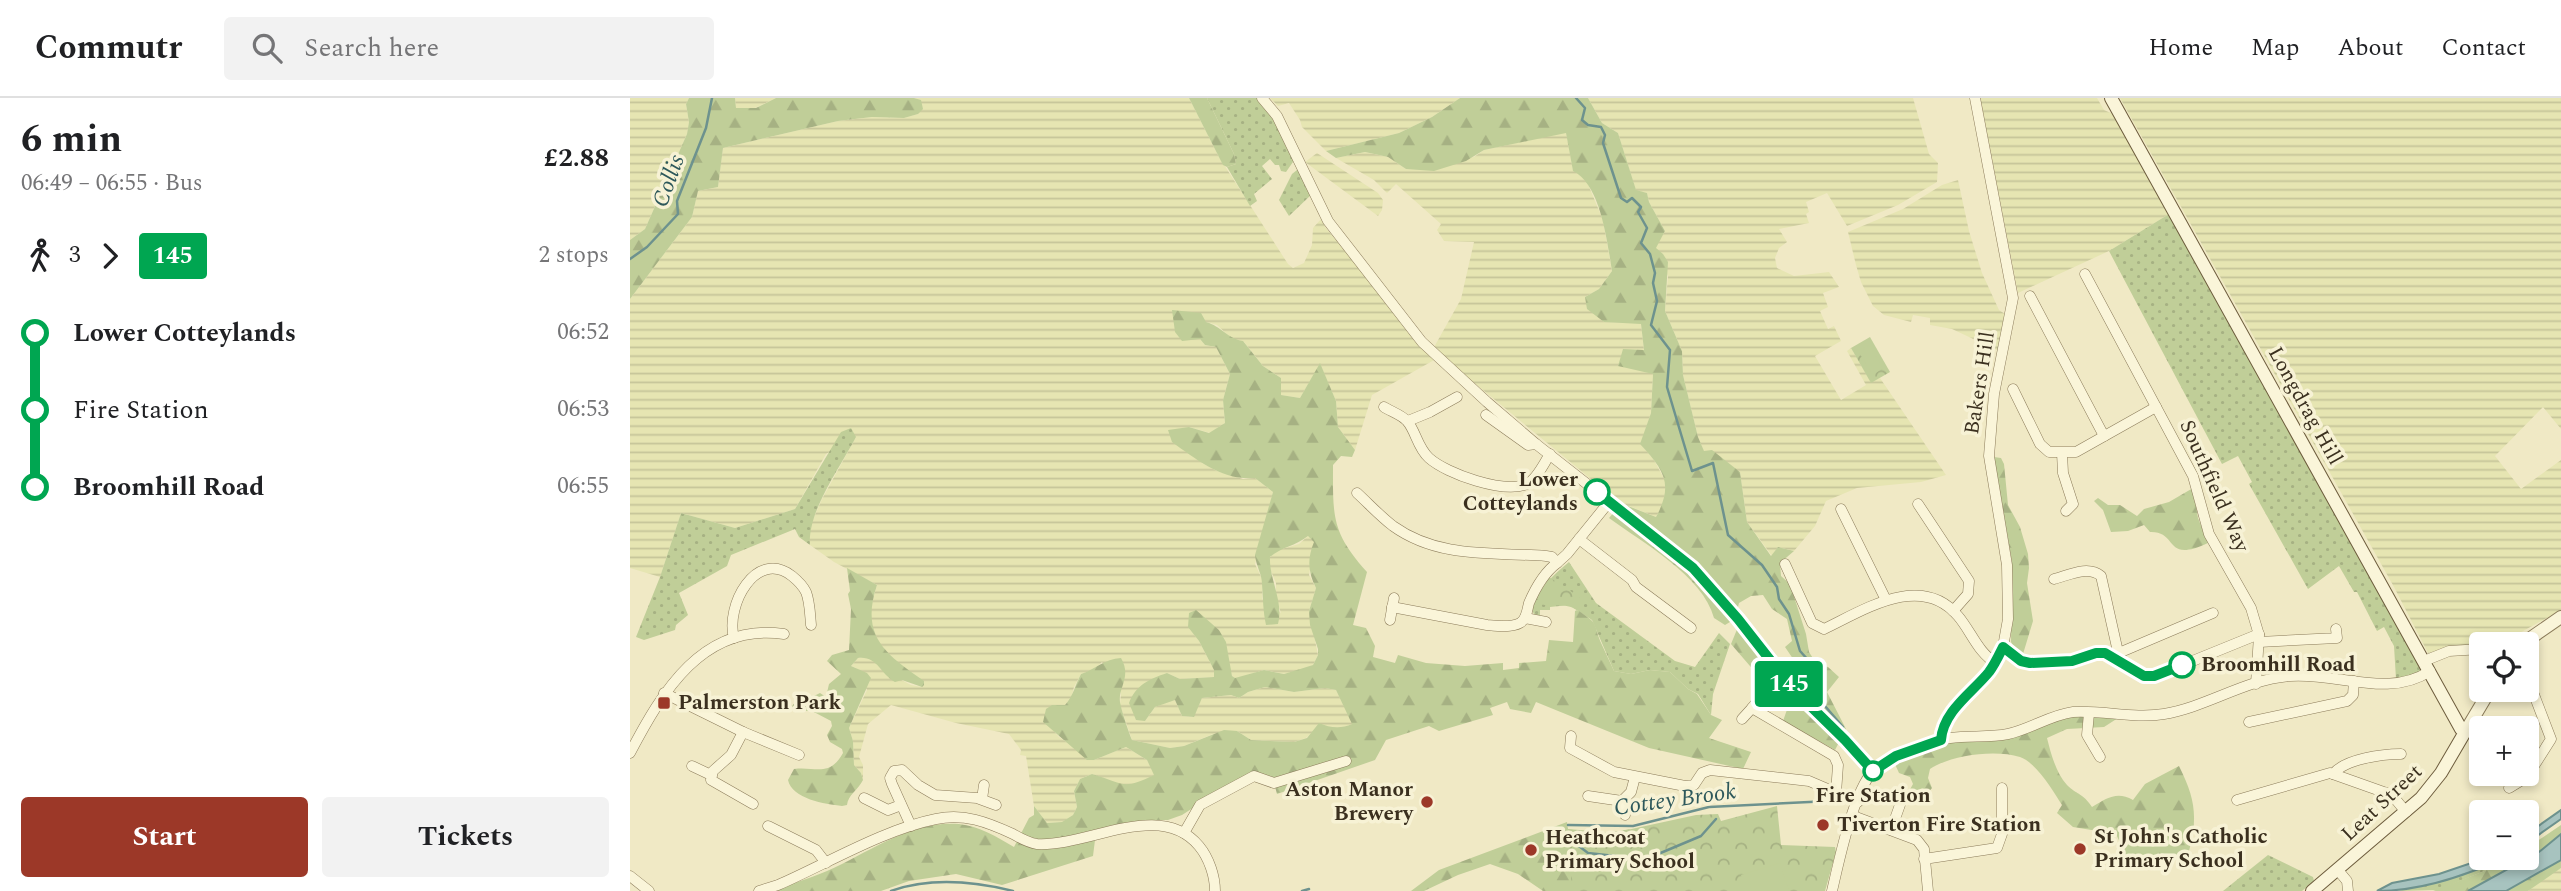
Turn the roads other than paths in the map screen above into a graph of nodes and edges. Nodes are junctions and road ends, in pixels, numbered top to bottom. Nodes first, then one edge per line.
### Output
1 (1262, 98) edge
2 (1975, 98) edge
3 (2111, 98) edge
4 (2085, 274) dead end
5 (2030, 302) dead end
6 (2013, 389) dead end
7 (1457, 397) dead end
8 (1384, 407) dead end
9 (2157, 407) junction
10 (1486, 415) dead end
11 (1408, 421) junction
12 (2104, 436) junction
13 (1536, 444) junction
14 (2062, 453) junction
15 (1550, 454) junction
16 (1362, 495) dead end
17 (1609, 502) junction
18 (1918, 504) dead end
19 (1842, 509) dead end
20 (2066, 511) dead end
21 (1578, 539) junction
22 (1557, 563) junction
23 (1786, 571) dead end
24 (2059, 574) dead end
25 (1886, 600) junction
26 (1953, 611) junction
27 (2213, 613) dead end
28 (2561, 617) edge
29 (1525, 618) junction
30 (1390, 620) dead end
31 (1546, 621) dead end
32 (811, 625) dead end
33 (1691, 628) dead end
34 (2336, 629) dead end
35 (2539, 632) edge
36 (784, 634) dead end
37 (734, 638) junction
38 (2259, 638) junction
39 (2003, 647) junction
40 (2469, 650) edge
41 (2116, 654) junction
42 (1996, 663) junction
43 (2427, 666) junction
44 (2354, 681) junction
45 (2256, 684) junction
46 (664, 693) junction
47 (1761, 697) dead end
48 (2483, 702) edge
49 (2537, 702) edge
50 (1752, 708) junction
51 (2089, 713) junction
52 (1742, 719) dead end
53 (2249, 722) dead end
54 (743, 732) junction
55 (2465, 732) junction
56 (1571, 736) dead end
57 (1941, 740) junction
58 (2099, 750) dead end
59 (630, 753) edge
60 (2400, 754) dead end
61 (799, 755) dead end
62 (1346, 761) dead end
63 (692, 766) dead end
64 (1873, 771) junction
65 (2333, 774) junction
66 (711, 775) junction
67 (1635, 777) junction
68 (984, 785) dead end
69 (2002, 788) dead end
70 (2509, 788) dead end
71 (1836, 793) junction
72 (1588, 796) dead end
73 (864, 798) dead end
74 (982, 799) junction
75 (2237, 800) dead end
76 (1622, 801) junction
77 (1858, 802) junction
78 (1901, 802) dead end
79 (754, 804) dead end
80 (901, 805) junction
81 (996, 805) dead end
82 (2406, 812) junction
83 (1625, 815) dead end
84 (1853, 816) junction
85 (768, 826) dead end
86 (911, 826) junction
87 (1891, 830) junction
88 (1184, 833) junction
89 (1924, 859) junction
90 (826, 863) junction
91 (2337, 869) junction
92 (630, 876) edge
93 (649, 891) edge
94 (759, 891) edge
95 (1215, 891) edge
96 (1832, 891) edge
97 (1928, 891) edge
98 (2312, 891) edge
99 (2348, 891) edge

1 - 13 street
2 - 39 street, Bakers Hill
3 - 43 main road, Longdrag Hill
4 - 9 street, Southfield Way
5 - 12 street
6 - 14 street
7 - 11 street
8 - 11 street
9 - 12 street
9 - 38 street, Southfield Way
10 - 13 street
11 - 15 street
12 - 14 street
13 - 15 street
14 - 20 street
15 - 17 street
16 - 22 street
17 - 21 street
17 - 64 street
18 - 26 street
19 - 25 street
21 - 22 street
21 - 33 street
22 - 29 street
23 - 25 street
24 - 41 street
25 - 26 street
26 - 42 street
27 - 41 street
28 - 35 main road
29 - 30 street
29 - 31 street
32 - 37 street
34 - 38 street
36 - 37 street
37 - 46 street
38 - 41 street
38 - 45 street, Southfield Way
39 - 41 street
39 - 42 street, Bakers Hill
40 - 43 street
42 - 57 street, Bakers Hill
43 - 44 street
43 - 55 main road, Longdrag Hill
44 - 45 street
44 - 53 street
45 - 51 street
46 - 54 street
46 - 59 street
47 - 50 street
48 - 55 main road, Leat Street
49 - 70 street
50 - 52 street
50 - 71 street
51 - 57 street
51 - 58 street
54 - 61 street
54 - 66 street
55 - 82 main road, Leat Street
56 - 67 street
57 - 64 street
60 - 65 street
62 - 88 street
63 - 66 street
64 - 77 street
65 - 75 street
65 - 82 street
66 - 79 street
67 - 71 street
67 - 76 street
68 - 74 street
69 - 89 street
71 - 77 street
72 - 76 street
73 - 80 street
74 - 80 street
74 - 81 street
76 - 83 street
77 - 84 street
78 - 87 street
80 - 86 street
82 - 91 main road, Leat Street
84 - 87 street
84 - 96 street
85 - 90 street
86 - 88 street
86 - 90 street
87 - 89 street
88 - 95 street
89 - 97 street
90 - 94 street
91 - 98 main road, Leat Street
91 - 99 street
92 - 93 street

